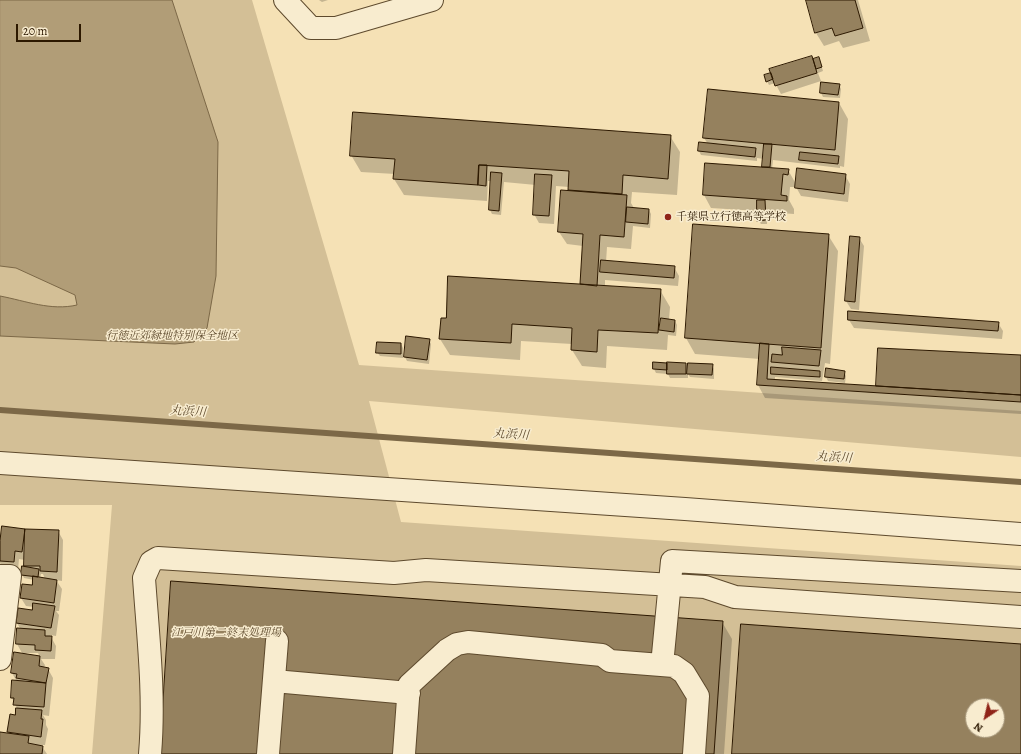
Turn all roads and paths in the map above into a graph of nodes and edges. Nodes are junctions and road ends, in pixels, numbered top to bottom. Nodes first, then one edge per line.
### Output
1 (285, 0) edge
2 (432, 0) edge
3 (0, 463) edge
4 (1021, 534) edge
5 (0, 576) edge
6 (1021, 580) edge
7 (669, 585) junction
8 (1021, 617) edge
9 (277, 641) dead end
10 (0, 660) edge
11 (662, 665) junction
12 (274, 681) junction
13 (409, 693) junction
14 (150, 754) edge
15 (268, 754) edge
16 (404, 754) edge
17 (694, 754) edge

1 - 2 street
3 - 4 street
5 - 10 street
6 - 7 street
7 - 8 street
7 - 11 street
7 - 14 street
9 - 12 street
11 - 13 street
11 - 17 street
12 - 13 street
12 - 15 street
13 - 16 street

